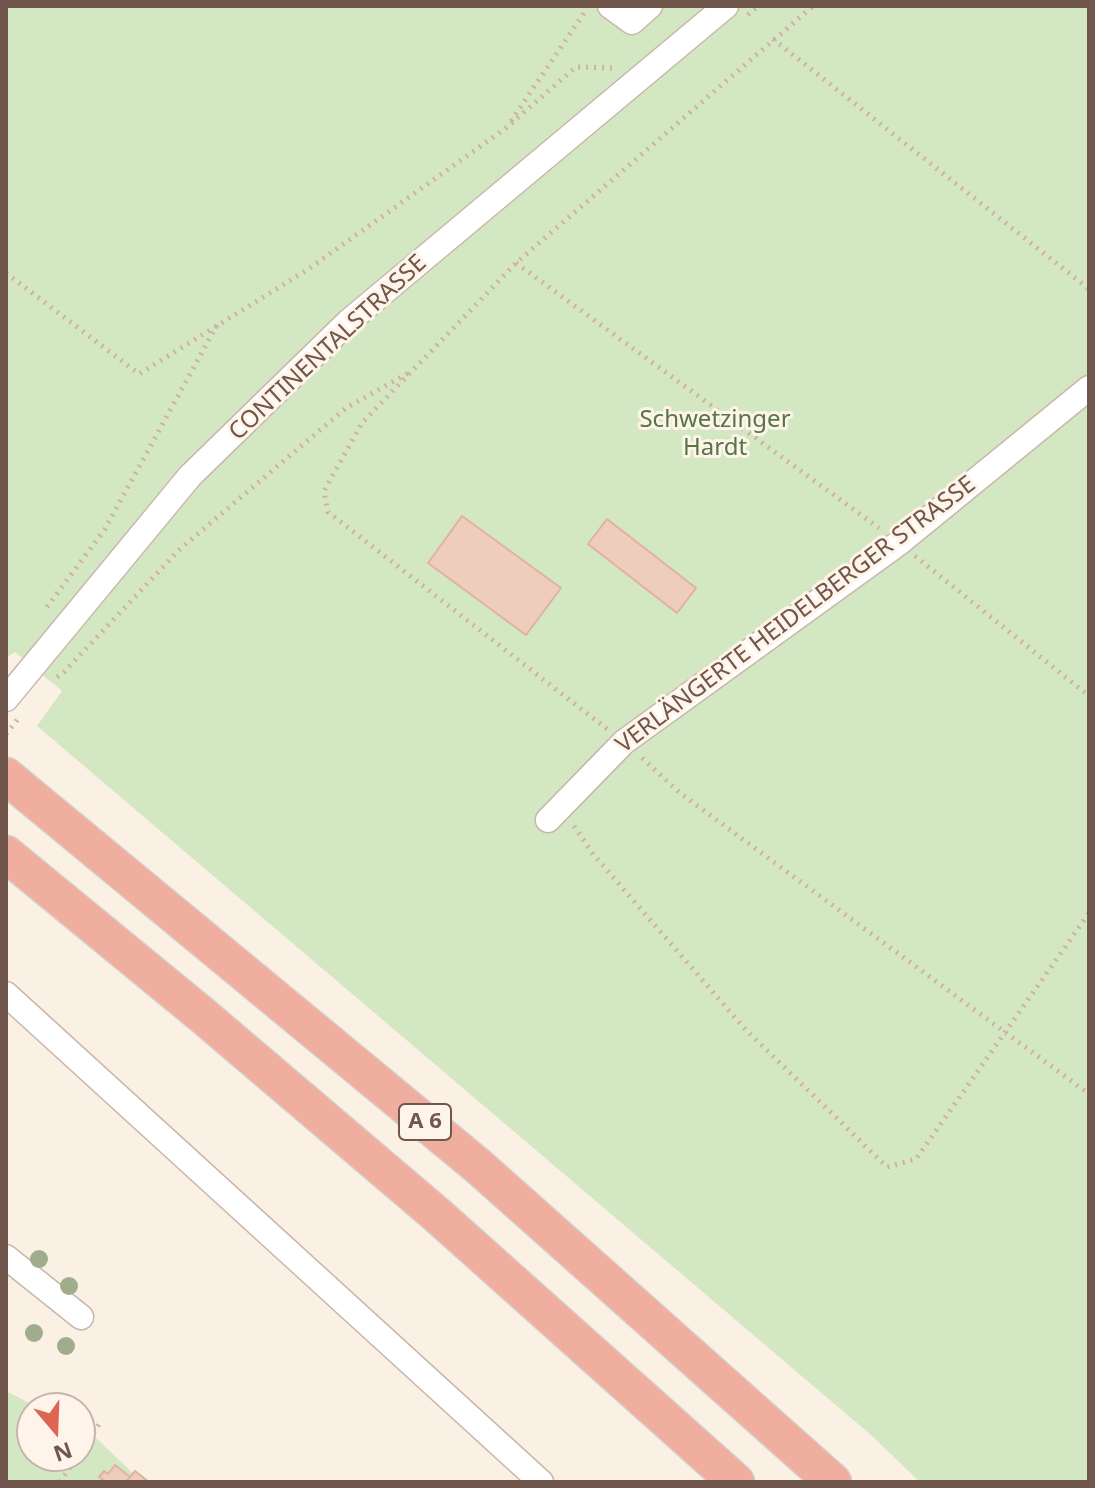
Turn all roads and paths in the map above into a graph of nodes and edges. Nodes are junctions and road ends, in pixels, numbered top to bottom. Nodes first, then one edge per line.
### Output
1 (588, 6) edge
2 (610, 6) edge
3 (650, 6) edge
4 (758, 6) edge
5 (813, 6) edge
6 (731, 15) edge
7 (773, 39) junction
8 (648, 72) junction
9 (506, 128) junction
10 (516, 263) junction
11 (6, 273) edge
12 (1089, 289) edge
13 (217, 324) junction
14 (415, 369) junction
15 (1089, 388) edge
16 (899, 543) junction
17 (40, 617) dead end
18 (75, 649) dead end
19 (36, 677) junction
20 (1089, 696) edge
21 (6, 699) edge
22 (624, 742) junction
23 (6, 776) edge
24 (554, 814) joint
25 (6, 854) edge
26 (1089, 913) edge
27 (6, 994) edge
28 (1005, 1030) junction
29 (1089, 1094) edge
30 (6, 1257) edge
31 (81, 1317) dead end
32 (100, 1423) dead end
33 (96, 1429) edge
34 (541, 1482) edge
35 (736, 1482) edge
36 (833, 1482) edge

1 - 9 path
2 - 3 street
4 - 6 path
5 - 7 path
6 - 8 street, CONTINENTALSTRASSE
7 - 10 path
7 - 12 path
8 - 9 path
8 - 19 street, CONTINENTALSTRASSE
9 - 13 path
10 - 14 path
10 - 16 path
11 - 13 path
13 - 17 path
14 - 19 path
14 - 22 path
15 - 16 street, VERLÄNGERTE HEIDELBERGER STRASSE
16 - 20 path
16 - 22 street, VERLÄNGERTE HEIDELBERGER STRASSE
18 - 19 path
19 - 21 street, CONTINENTALSTRASSE
22 - 24 street, VERLÄNGERTE HEIDELBERGER STRASSE
22 - 28 path
23 - 36 highway, A 6
24 - 28 path
25 - 35 highway, A 6
26 - 28 path
27 - 34 street
28 - 29 path
30 - 31 street
32 - 33 path

